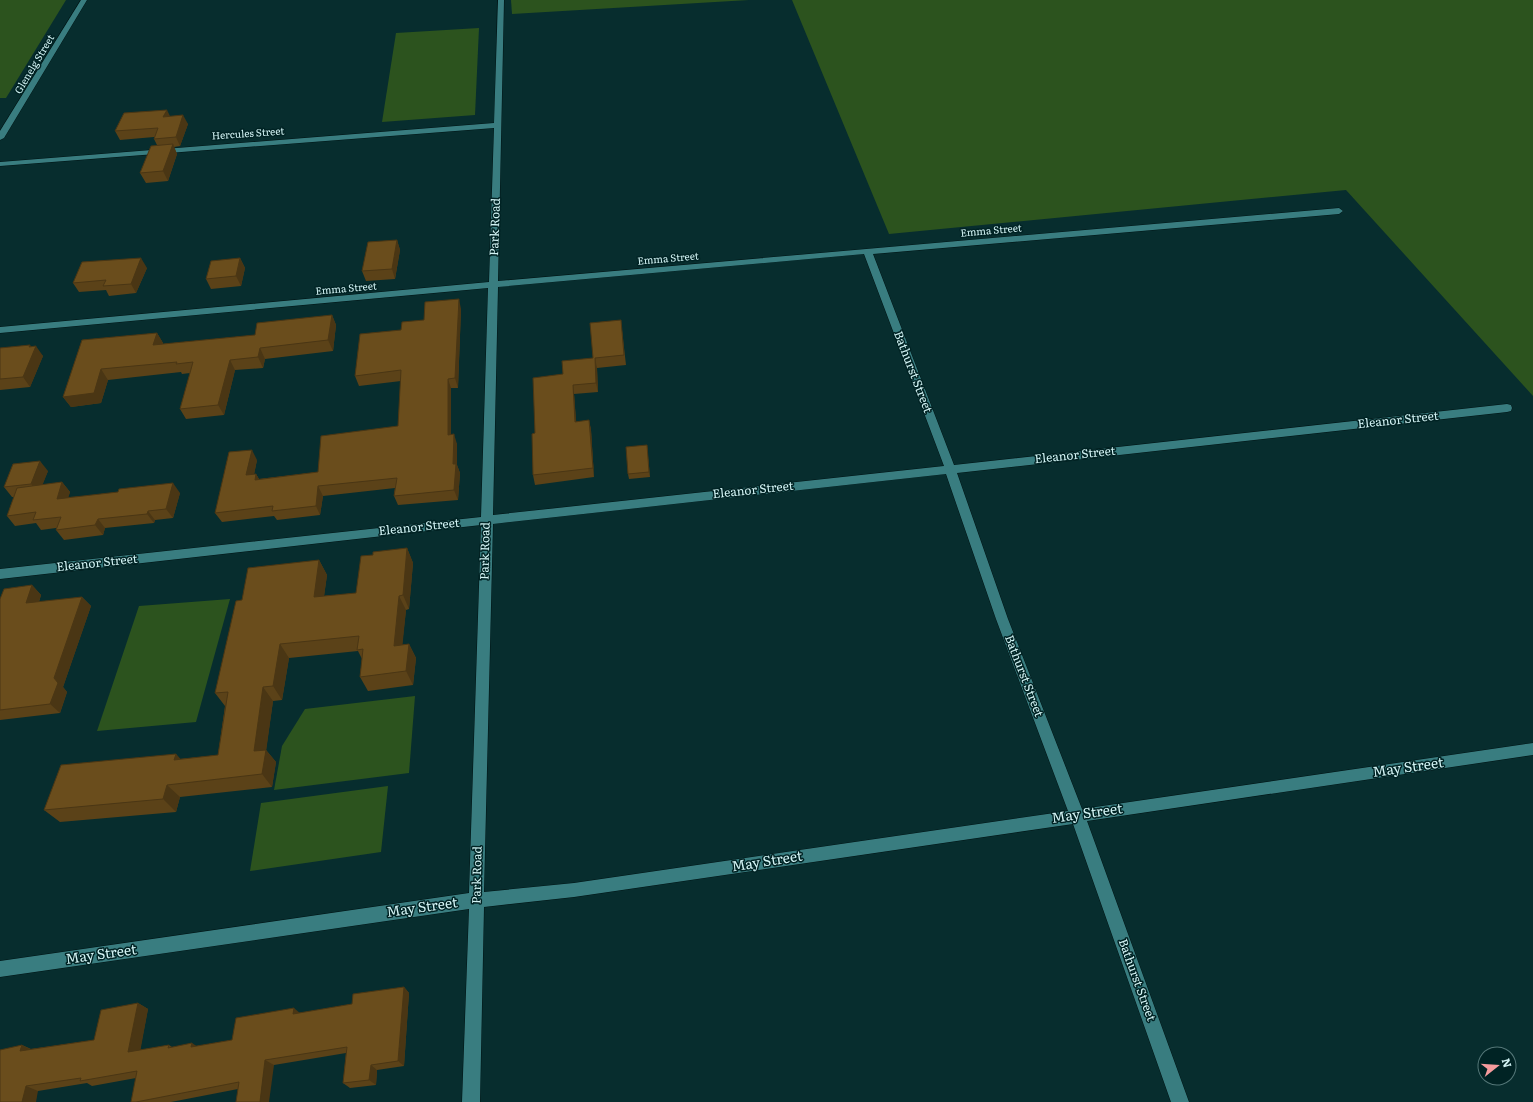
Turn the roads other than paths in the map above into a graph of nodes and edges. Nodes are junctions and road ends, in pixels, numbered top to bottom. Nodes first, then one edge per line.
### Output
1 (84, 0) edge
2 (501, 0) edge
3 (498, 125) junction
4 (0, 138) edge
5 (0, 164) edge
6 (1339, 211) dead end
7 (867, 252) junction
8 (493, 286) junction
9 (0, 330) edge
10 (1507, 408) dead end
11 (950, 468) junction
12 (486, 520) junction
13 (0, 574) edge
14 (1533, 749) edge
15 (1077, 814) junction
16 (477, 899) junction
17 (0, 969) edge
18 (471, 1102) edge
19 (1180, 1102) edge

1 - 4 street, Glenelg Street
2 - 3 street, Park Road
3 - 5 street, Hercules Street
3 - 8 street, Park Road
6 - 7 street, Emma Street
7 - 8 street, Emma Street
7 - 11 street, Bathurst Street
8 - 9 street, Emma Street
8 - 12 street, Park Road
10 - 11 street, Eleanor Street
11 - 12 street, Eleanor Street
11 - 15 street, Bathurst Street
12 - 13 street, Eleanor Street
12 - 16 street, Park Road
14 - 15 street, May Street
15 - 16 street, May Street
15 - 19 street, Bathurst Street
16 - 17 street, May Street
16 - 18 street, Park Road

